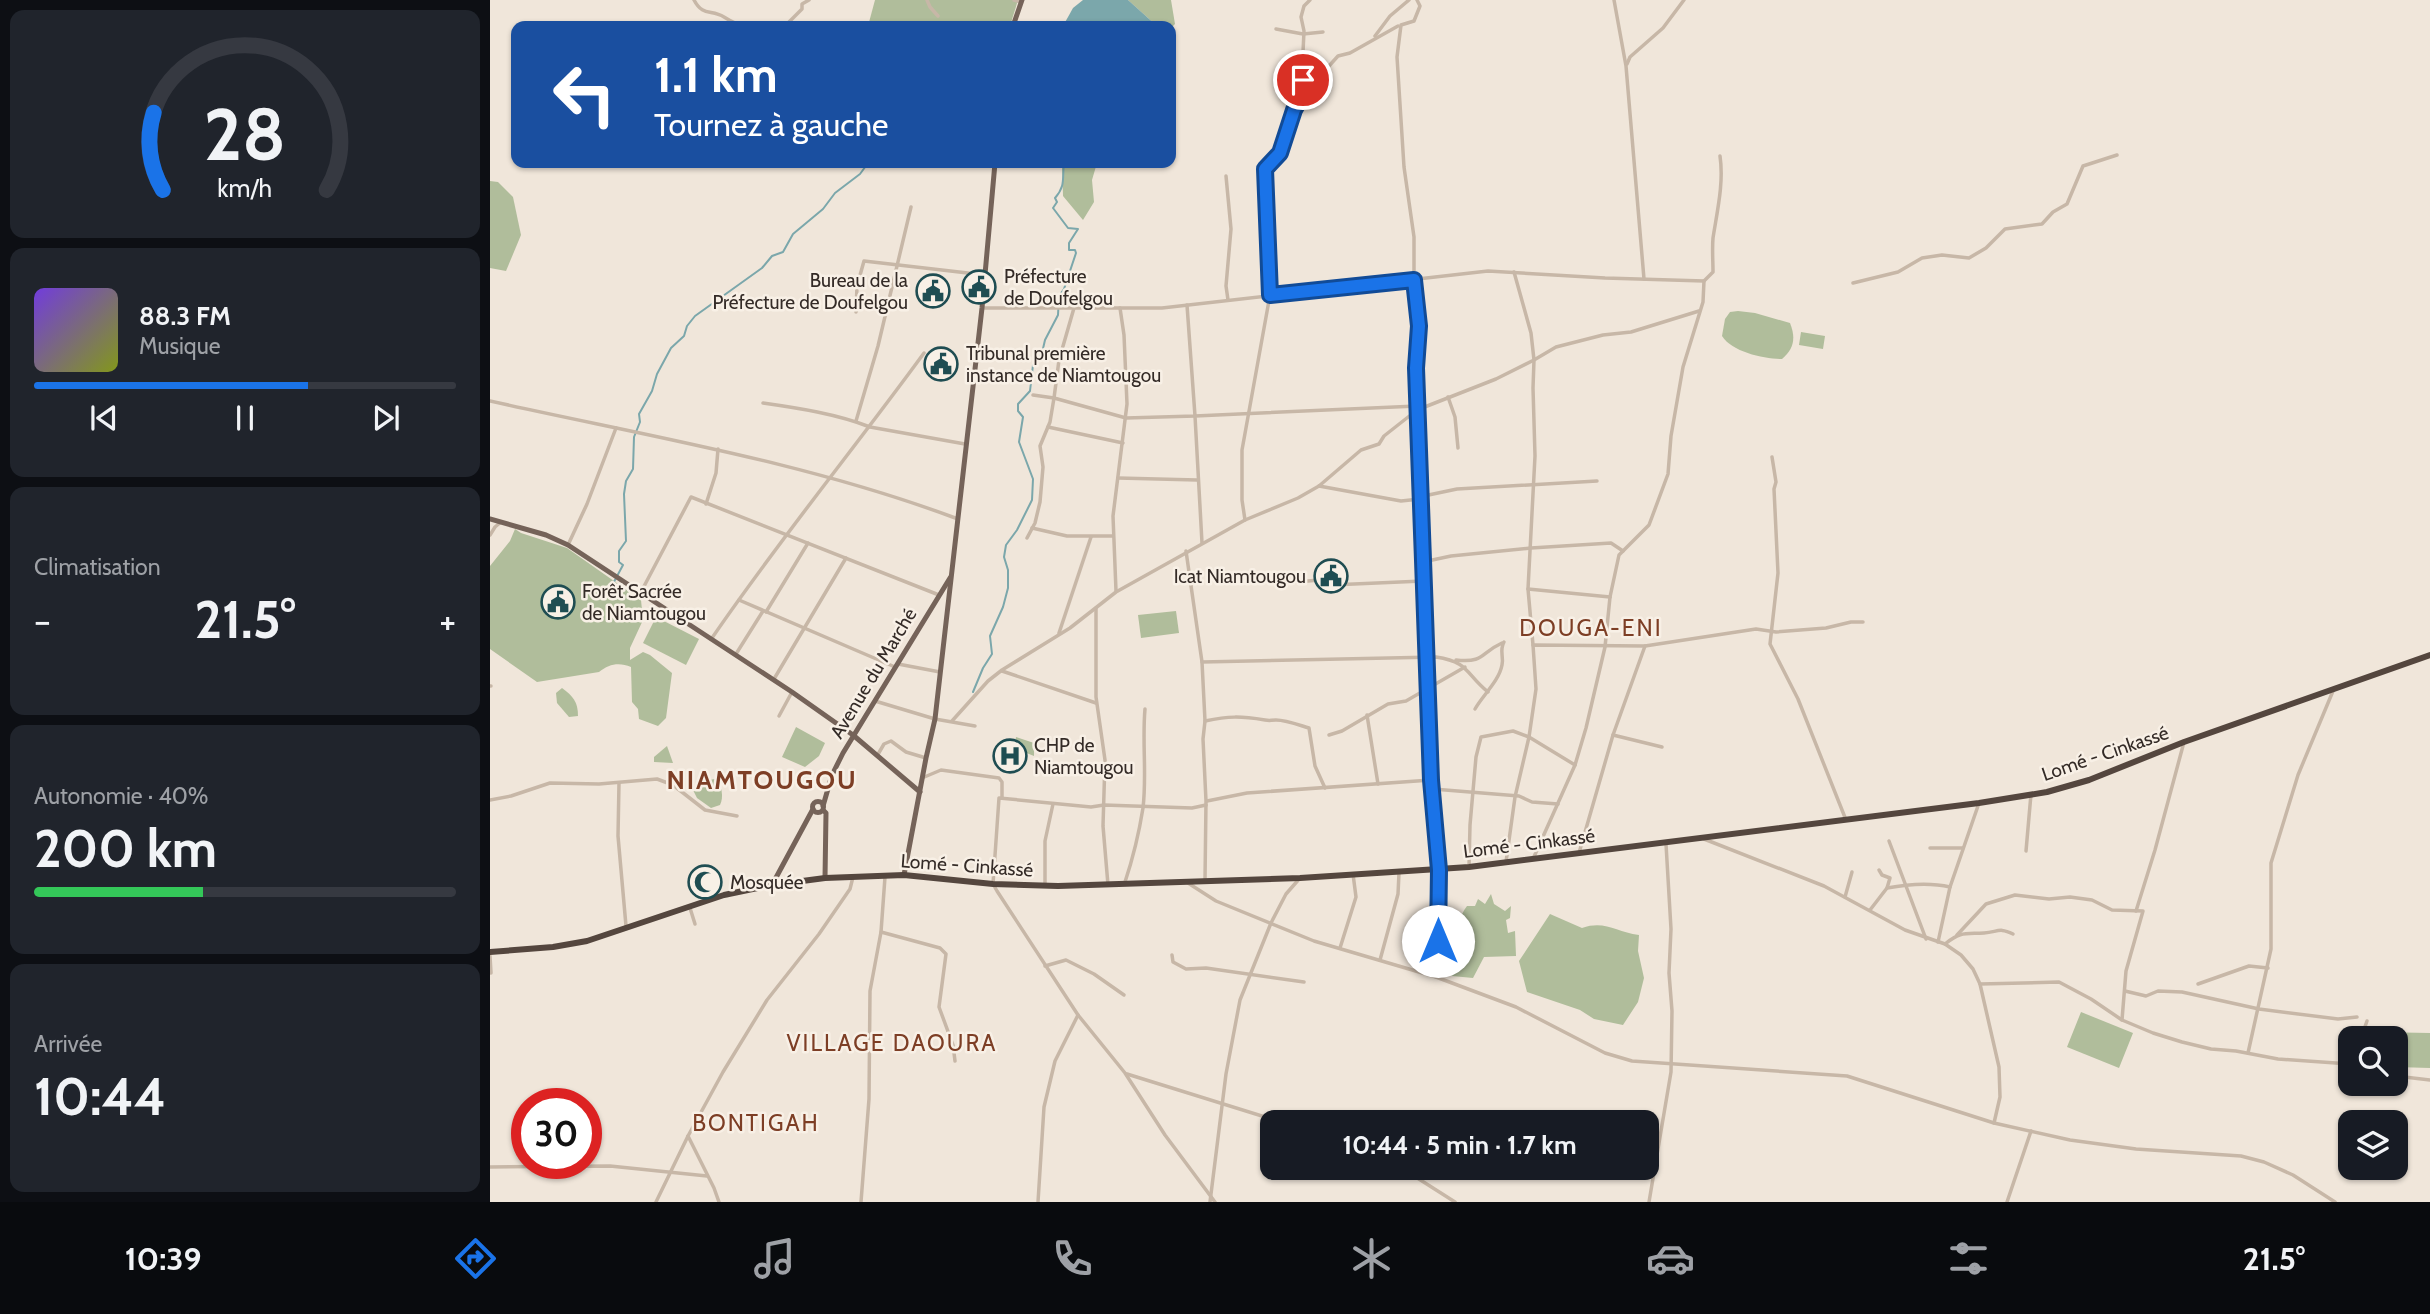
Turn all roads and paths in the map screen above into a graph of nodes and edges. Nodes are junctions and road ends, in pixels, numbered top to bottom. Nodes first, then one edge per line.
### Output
1 (694, 0) edge
2 (809, 0) edge
3 (927, 0) edge
4 (1310, 0) edge
5 (1409, 0) edge
6 (1417, 0) edge
7 (1614, 0) edge
8 (1684, 0) edge
9 (1019, 1) edge
10 (938, 16) dead end
11 (729, 21) edge
12 (790, 21) edge
13 (1014, 21) edge
14 (1398, 26) dead end
15 (1276, 29) dead end
16 (1323, 32) dead end
17 (1303, 34) junction
18 (1373, 38) junction
19 (1626, 65) junction
20 (1301, 97) junction
21 (2117, 155) dead end
22 (1720, 156) dead end
23 (995, 168) edge
24 (1226, 176) dead end
25 (911, 207) dead end
26 (898, 266) junction
27 (1514, 272) junction
28 (985, 275) junction
29 (1644, 279) junction
30 (1414, 280) junction
31 (1704, 281) junction
32 (1853, 283) dead end
33 (1270, 295) junction
34 (1228, 300) junction
35 (1187, 304) junction
36 (982, 308) junction
37 (1073, 308) junction
38 (1120, 308) junction
39 (1699, 311) junction
40 (856, 312) dead end
41 (924, 353) dead end
42 (1534, 360) junction
43 (1033, 395) dead end
44 (1448, 397) junction
45 (1054, 398) junction
46 (490, 401) edge
47 (763, 403) dead end
48 (1417, 408) junction
49 (1247, 413) junction
50 (1195, 416) junction
51 (1126, 418) junction
52 (856, 421) junction
53 (870, 427) junction
54 (1048, 427) junction
55 (616, 428) junction
56 (1123, 443) junction
57 (965, 444) junction
58 (1458, 448) dead end
59 (718, 449) junction
60 (1772, 457) dead end
61 (830, 476) junction
62 (1118, 478) junction
63 (1198, 480) junction
64 (1597, 481) dead end
65 (1534, 485) junction
66 (1319, 486) junction
67 (1420, 498) junction
68 (706, 504) junction
69 (490, 519) edge
70 (958, 519) junction
71 (1245, 520) junction
72 (501, 522) junction
73 (1032, 528) junction
74 (490, 535) edge
75 (785, 535) junction
76 (1113, 536) junction
77 (1091, 537) junction
78 (1027, 538) dead end
79 (808, 543) junction
80 (1202, 543) junction
81 (568, 545) junction
82 (1531, 548) junction
83 (1186, 551) junction
84 (1623, 551) junction
85 (846, 558) junction
86 (1423, 562) junction
87 (950, 578) junction
88 (1423, 581) junction
89 (1297, 582) dead end
90 (1528, 589) junction
91 (1116, 592) junction
92 (640, 594) junction
93 (939, 595) junction
94 (1610, 597) junction
95 (738, 600) junction
96 (1096, 608) junction
97 (764, 611) junction
98 (1863, 622) dead end
99 (805, 629) junction
100 (1771, 630) junction
101 (1058, 635) junction
102 (712, 638) junction
103 (1533, 645) junction
104 (1645, 646) junction
105 (1605, 647) junction
106 (736, 654) junction
107 (2430, 655) edge
108 (1427, 657) junction
109 (1456, 660) junction
110 (1202, 662) junction
111 (896, 666) junction
112 (1465, 667) junction
113 (1002, 670) junction
114 (940, 672) junction
115 (774, 679) junction
116 (1428, 687) junction
117 (2333, 690) junction
118 (792, 692) junction
119 (1488, 692) junction
120 (875, 701) junction
121 (1096, 703) junction
122 (1145, 709) dead end
123 (1475, 709) dead end
124 (1367, 715) junction
125 (779, 716) dead end
126 (935, 719) junction
127 (1205, 721) junction
128 (952, 722) junction
129 (975, 726) dead end
130 (853, 735) junction
131 (1329, 735) dead end
132 (1613, 735) junction
133 (1529, 737) junction
134 (2184, 743) junction
135 (1662, 747) dead end
136 (877, 755) junction
137 (926, 758) junction
138 (1575, 765) junction
139 (922, 778) junction
140 (1431, 780) junction
141 (619, 783) junction
142 (1378, 784) junction
143 (827, 786) junction
144 (1325, 788) junction
145 (1433, 789) junction
146 (919, 792) junction
147 (1474, 792) junction
148 (2031, 794) junction
149 (1515, 797) junction
150 (1002, 798) junction
151 (490, 800) edge
152 (816, 802) junction
153 (1206, 803) junction
154 (1979, 803) junction
155 (1053, 804) junction
156 (1558, 804) junction
157 (1104, 805) junction
158 (1143, 807) junction
159 (823, 808) junction
160 (813, 809) junction
161 (737, 816) dead end
162 (1846, 820) junction
163 (1702, 838) junction
164 (1889, 841) dead end
165 (1666, 842) junction
166 (1930, 848) dead end
167 (1963, 848) junction
168 (2026, 851) dead end
169 (1579, 853) junction
170 (1533, 859) junction
171 (1506, 863) junction
172 (1469, 867) junction
173 (1439, 870) junction
174 (1879, 870) dead end
175 (1852, 872) dead end
176 (1399, 873) junction
177 (1353, 874) junction
178 (885, 875) junction
179 (904, 875) junction
180 (853, 877) junction
181 (825, 878) junction
182 (1300, 878) junction
183 (1205, 880) junction
184 (1185, 881) junction
185 (993, 884) junction
186 (1124, 884) junction
187 (772, 885) junction
188 (1108, 885) junction
189 (1906, 885) junction
190 (1045, 886) junction
191 (1950, 887) junction
192 (1887, 888) junction
193 (1845, 897) junction
194 (690, 906) junction
195 (1870, 909) junction
196 (2136, 911) junction
197 (1271, 923) junction
198 (695, 925) dead end
199 (626, 929) junction
200 (881, 932) junction
201 (2013, 934) dead end
202 (1957, 935) junction
203 (1926, 939) junction
204 (1938, 942) junction
205 (1945, 944) junction
206 (1340, 948) junction
207 (490, 954) edge
208 (1172, 955) dead end
209 (1380, 960) junction
210 (1045, 966) junction
211 (2268, 968) junction
212 (491, 973) edge
213 (1249, 974) junction
214 (1436, 977) junction
215 (1304, 982) dead end
216 (1980, 984) junction
217 (2199, 984) dead end
218 (2125, 991) junction
219 (1124, 995) dead end
220 (2259, 1009) junction
221 (1077, 1014) junction
222 (2357, 1017) dead end
223 (2122, 1020) junction
224 (2367, 1021) dead end
225 (2365, 1026) edge
226 (2248, 1053) junction
227 (955, 1061) dead end
228 (2338, 1062) edge
229 (1669, 1063) junction
230 (1125, 1073) junction
231 (2408, 1077) edge
232 (2430, 1080) edge
233 (1222, 1104) junction
234 (1260, 1116) edge
235 (1994, 1123) junction
236 (2031, 1131) junction
237 (688, 1136) junction
238 (490, 1167) edge
239 (671, 1173) junction
240 (707, 1176) junction
241 (1420, 1180) edge
242 (1212, 1201) edge
243 (656, 1202) edge
244 (719, 1202) edge
245 (861, 1202) edge
246 (1038, 1202) edge
247 (1455, 1202) edge
248 (1649, 1202) edge
249 (2007, 1202) edge
250 (2334, 1202) edge

1 - 11 street
2 - 12 street
3 - 10 street
4 - 17 street
5 - 18 street
6 - 30 street
7 - 19 street
8 - 19 street
9 - 13 main road
14 - 18 street
15 - 17 street
16 - 17 street
17 - 20 street
18 - 20 street
19 - 29 street
20 - 33 street
21 - 32 street
22 - 31 street
23 - 28 main road
24 - 34 street
25 - 26 street
26 - 28 street
26 - 40 street
26 - 52 street
27 - 29 street
27 - 30 street
27 - 42 street
28 - 36 main road
29 - 31 street
30 - 33 street
30 - 48 street
31 - 39 street
33 - 34 street
33 - 49 street
34 - 35 street
35 - 38 street
35 - 50 street
36 - 37 street
36 - 57 main road
37 - 38 street
37 - 45 street
38 - 51 street
39 - 42 street
39 - 84 street
41 - 53 street
42 - 44 street
42 - 65 street
43 - 45 street
44 - 48 street
44 - 58 street
45 - 51 street
45 - 54 street
46 - 55 street
47 - 52 street
48 - 49 street
48 - 66 street
48 - 67 street
49 - 50 street
49 - 71 street
50 - 51 street
50 - 63 street
51 - 56 street
52 - 53 street
53 - 57 street
53 - 61 street
54 - 56 street
54 - 73 street
55 - 59 street
55 - 81 street
56 - 62 street
57 - 70 main road
59 - 61 street
59 - 68 street
60 - 100 street
61 - 70 street
61 - 75 street
62 - 63 street
62 - 76 street
63 - 80 street
64 - 65 street
65 - 67 street
65 - 82 street
66 - 67 street
66 - 71 street
67 - 86 street
68 - 75 street
68 - 92 street
69 - 72 main road
70 - 87 main road
71 - 80 street
72 - 74 street
72 - 81 main road
73 - 77 street
73 - 78 street
75 - 79 street
75 - 95 street
76 - 77 street
76 - 91 street
77 - 101 street
79 - 85 street
79 - 97 street
80 - 83 street
81 - 92 main road
82 - 84 street
82 - 86 street
82 - 90 street
83 - 91 street
83 - 110 street
84 - 94 street
85 - 93 street
85 - 99 street
86 - 88 street
87 - 93 main road, Avenue du Marché
87 - 114 main road
88 - 89 street
88 - 108 street
90 - 94 street
90 - 103 street
91 - 96 street
92 - 102 main road
93 - 111 main road, Avenue du Marché
94 - 105 street
95 - 97 street
95 - 102 street
96 - 101 street
96 - 121 street
97 - 99 street
97 - 106 street
98 - 100 street
99 - 111 street
99 - 115 street
100 - 104 street
100 - 162 street
101 - 113 street
102 - 106 main road
103 - 105 street
103 - 133 street
104 - 105 street
104 - 132 street
105 - 138 street
106 - 115 main road
107 - 117 highway, Lomé - Cinkassé
108 - 109 street
108 - 110 street
108 - 116 street
109 - 112 street
109 - 119 street
110 - 127 street
111 - 114 street
111 - 120 main road, Avenue du Marché
112 - 116 street
112 - 119 street
113 - 121 street
113 - 128 street
114 - 126 main road
115 - 118 main road
116 - 124 street
116 - 140 street
117 - 134 highway, Lomé - Cinkassé
117 - 211 street
118 - 125 street
118 - 130 main road
119 - 123 street
120 - 126 street
120 - 130 main road, Avenue du Marché
121 - 157 street
122 - 158 street
124 - 131 street
124 - 142 street
126 - 128 street
126 - 137 main road
127 - 144 street
127 - 153 street
128 - 129 street
130 - 136 main road
130 - 143 main road, Avenue du Marché
132 - 135 street
132 - 169 street
133 - 138 street
133 - 147 street
133 - 149 street
134 - 148 highway, Lomé - Cinkassé
134 - 196 street
136 - 137 street
136 - 146 main road
137 - 139 main road
138 - 156 street
139 - 146 main road
139 - 150 street
140 - 142 street
140 - 145 street
141 - 151 street
141 - 161 street
141 - 199 street
142 - 144 street
143 - 152 main road, Avenue du Marché
143 - 159 main road, Avenue du Marché
144 - 153 street
145 - 147 street
145 - 173 street
146 - 179 main road
147 - 149 street
147 - 172 street
148 - 154 highway, Lomé - Cinkassé
148 - 168 street
149 - 156 street
149 - 171 street
150 - 155 street
150 - 185 street
152 - 159 main road
152 - 160 main road, Avenue du Marché
153 - 158 street
153 - 183 street
154 - 162 highway, Lomé - Cinkassé
154 - 167 street
155 - 157 street
155 - 190 street
156 - 170 street
157 - 158 street
157 - 188 street
158 - 186 street
159 - 160 main road
159 - 181 main road, Avenue du Marché
160 - 187 main road
162 - 163 highway, Lomé - Cinkassé
163 - 165 highway, Lomé - Cinkassé
163 - 193 street
164 - 189 street
165 - 169 highway, Lomé - Cinkassé
165 - 229 street
166 - 167 street
167 - 191 street
169 - 170 highway, Lomé - Cinkassé
170 - 171 highway, Lomé - Cinkassé
171 - 172 highway, Lomé - Cinkassé
172 - 173 highway, Lomé - Cinkassé
173 - 176 highway, Lomé - Cinkassé
173 - 214 street
174 - 192 street
175 - 193 street
176 - 177 highway, Lomé - Cinkassé
176 - 209 street
177 - 182 highway, Lomé - Cinkassé
177 - 206 street
178 - 179 highway, Lomé - Cinkassé
178 - 180 highway, Lomé - Cinkassé
178 - 200 street
179 - 185 highway, Lomé - Cinkassé
180 - 181 highway, Lomé - Cinkassé
180 - 237 street
181 - 187 highway, Lomé - Cinkassé
182 - 183 highway, Lomé - Cinkassé
182 - 197 street
183 - 184 highway, Lomé - Cinkassé
184 - 186 highway, Lomé - Cinkassé
184 - 197 street
185 - 190 highway, Lomé - Cinkassé
185 - 210 street
186 - 188 highway, Lomé - Cinkassé
187 - 194 highway, Lomé - Cinkassé
188 - 190 highway, Lomé - Cinkassé
189 - 191 street
189 - 192 street
189 - 203 street
191 - 204 street
192 - 195 street
193 - 195 street
194 - 198 street
194 - 199 highway, Lomé - Cinkassé
195 - 203 street
196 - 202 street
196 - 218 street
197 - 206 street
197 - 213 street
199 - 207 highway, Lomé - Cinkassé
200 - 227 street
200 - 245 street
201 - 202 street
202 - 205 street
203 - 204 street
204 - 205 street
205 - 216 street
206 - 209 street
207 - 212 street
208 - 213 street
209 - 214 street
210 - 219 street
210 - 221 street
211 - 217 street
211 - 220 street
213 - 215 street
213 - 233 street
214 - 229 street
216 - 223 street
216 - 235 street
218 - 220 street
218 - 223 street
220 - 222 street
220 - 226 street
221 - 230 street
221 - 246 street
223 - 226 street
224 - 225 street
226 - 228 street
229 - 235 street
229 - 248 street
230 - 233 street
230 - 242 street
231 - 232 street
233 - 234 street
233 - 242 street
235 - 236 street
236 - 249 street
236 - 250 street
237 - 239 street
237 - 240 street
238 - 239 street
239 - 240 street
239 - 243 street
240 - 244 street
241 - 247 street

